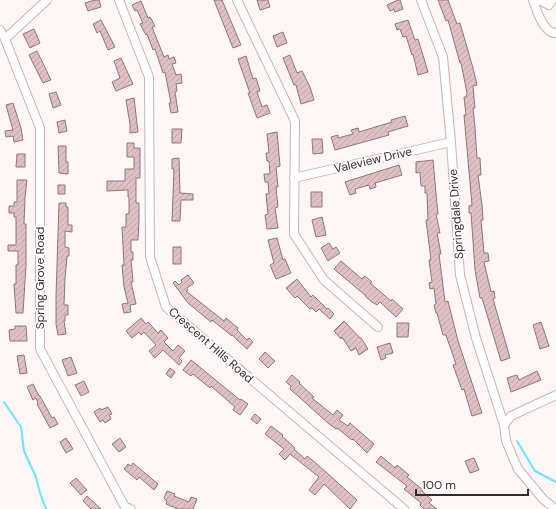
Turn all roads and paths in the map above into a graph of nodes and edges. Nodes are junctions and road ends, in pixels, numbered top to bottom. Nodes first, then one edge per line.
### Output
1 (47, 0) edge
2 (119, 0) edge
3 (237, 0) edge
4 (421, 0) edge
5 (533, 0) edge
6 (539, 0) edge
7 (552, 0) edge
8 (0, 30) edge
9 (556, 33) edge
10 (5, 40) junction
11 (451, 142) junction
12 (294, 178) junction
13 (378, 327) dead end
14 (556, 395) edge
15 (504, 425) junction
16 (131, 509) edge
17 (404, 509) edge
18 (556, 509) edge

1 - 10 street
2 - 17 street, Crescent Hills Road
3 - 12 street
4 - 11 street, Springdale Drive
5 - 9 street
6 - 7 street
8 - 10 street, Spring Grove Road
10 - 16 street, Spring Grove Road
11 - 12 street, Valeview Drive
11 - 15 street, Springdale Drive
12 - 13 street
14 - 15 street
15 - 18 street, Springdale Drive

